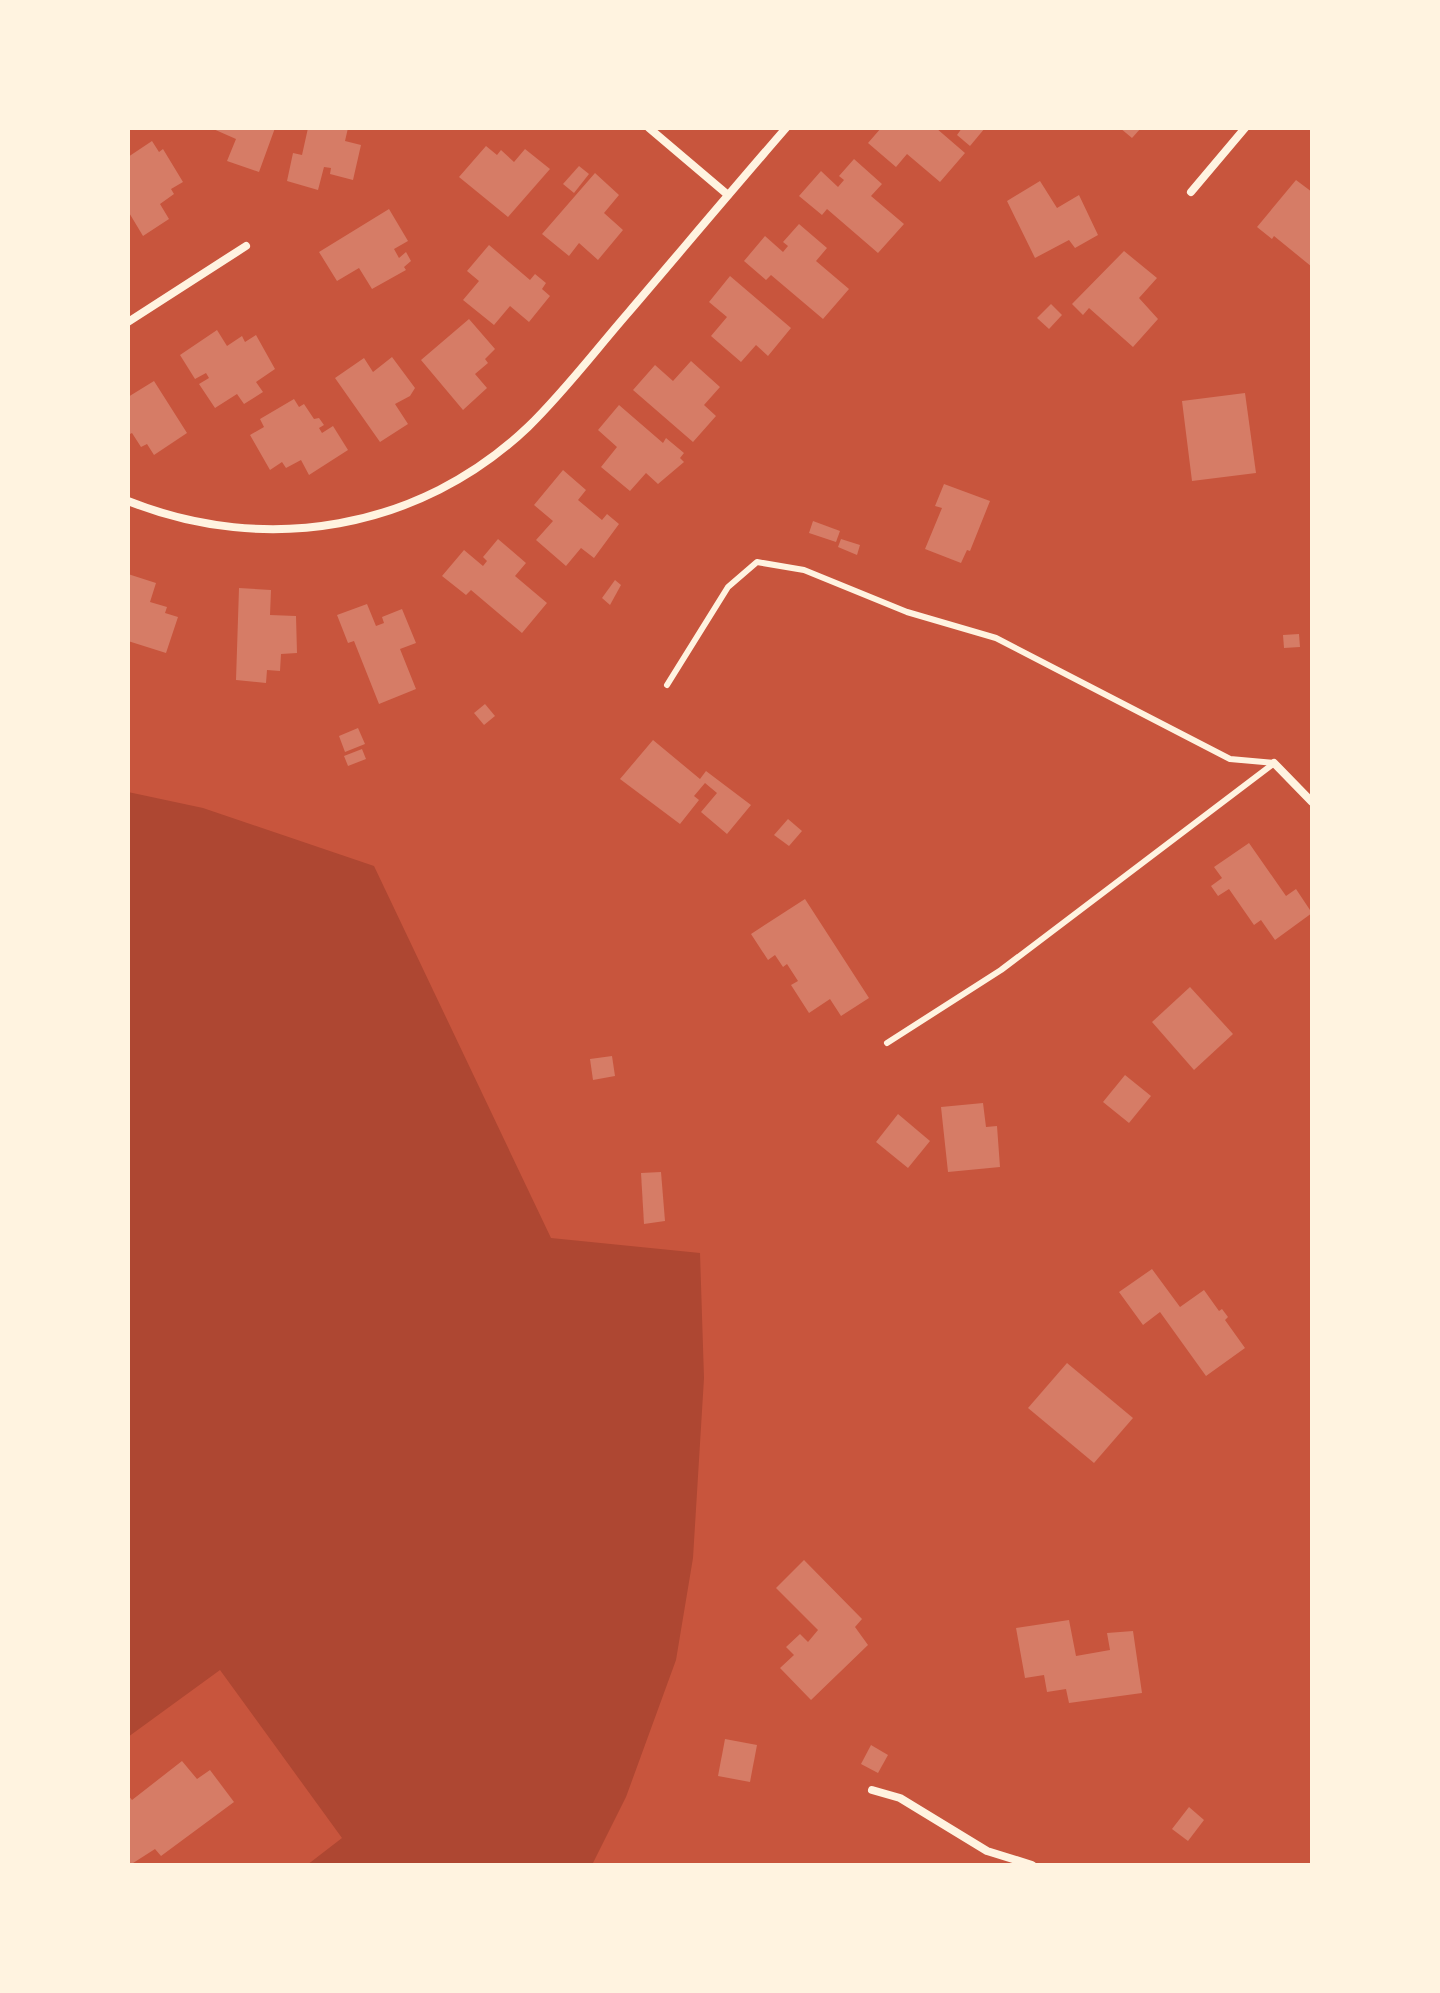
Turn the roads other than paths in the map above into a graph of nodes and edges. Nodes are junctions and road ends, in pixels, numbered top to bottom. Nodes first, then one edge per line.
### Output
1 (649, 128) edge
2 (786, 128) edge
3 (1245, 128) edge
4 (1191, 192) dead end
5 (728, 195) junction
6 (246, 246) dead end
7 (128, 322) edge
8 (128, 501) edge
9 (667, 685) dead end
10 (1274, 763) junction
11 (1312, 802) edge
12 (887, 1043) dead end
13 (872, 1790) dead end
14 (1032, 1865) edge

1 - 5 street
2 - 5 street
3 - 4 street
5 - 8 street
6 - 7 street
9 - 10 lane
10 - 11 street
10 - 12 lane
13 - 14 street

